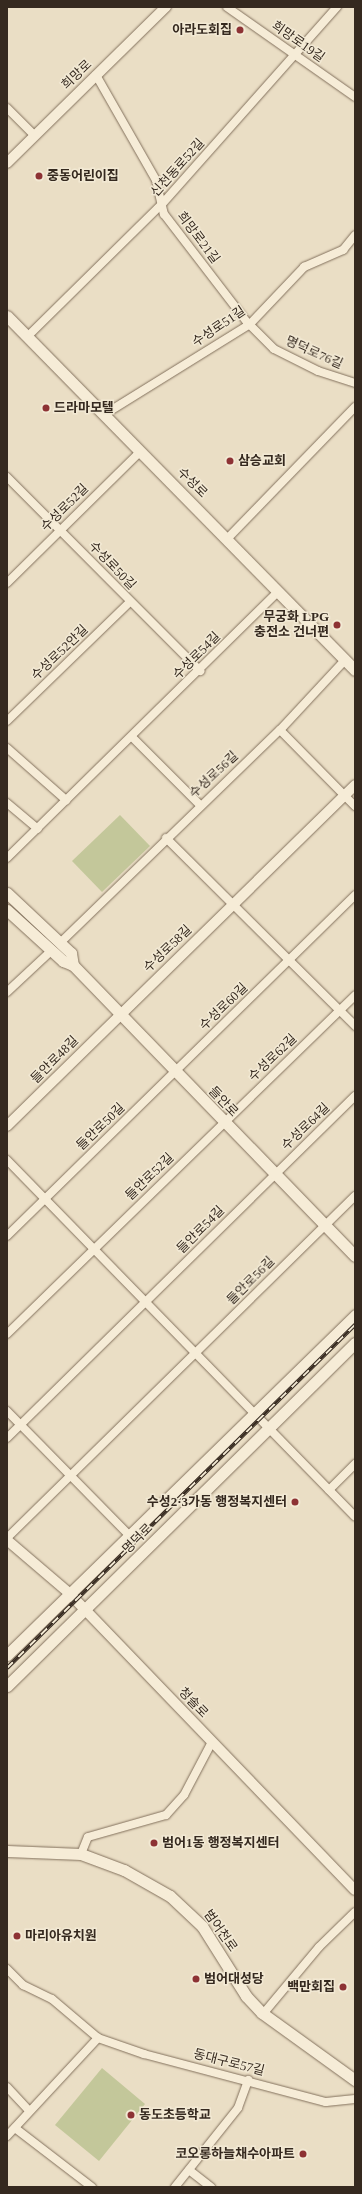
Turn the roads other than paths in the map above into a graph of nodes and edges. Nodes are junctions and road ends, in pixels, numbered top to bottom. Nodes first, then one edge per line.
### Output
1 (166, 7) edge
2 (227, 7) edge
3 (337, 7) edge
4 (296, 54) junction
5 (96, 74) junction
6 (355, 97) edge
7 (7, 108) edge
8 (34, 135) junction
9 (7, 163) edge
10 (162, 204) junction
11 (355, 235) edge
12 (8, 319) edge
13 (250, 324) junction
14 (28, 336) junction
15 (355, 383) edge
16 (355, 407) edge
17 (105, 414) junction
18 (141, 451) junction
19 (7, 477) edge
20 (60, 531) junction
21 (228, 539) junction
22 (7, 583) edge
23 (278, 592) junction
24 (130, 602) junction
25 (345, 660) junction
26 (355, 670) edge
27 (200, 671) junction
28 (7, 721) edge
29 (280, 730) junction
30 (132, 737) junction
31 (7, 748) edge
32 (355, 785) edge
33 (344, 796) junction
34 (66, 800) junction
35 (7, 803) edge
36 (200, 805) junction
37 (355, 806) edge
38 (38, 829) junction
39 (166, 838) junction
40 (7, 858) edge
41 (7, 893) edge
42 (355, 895) edge
43 (235, 903) junction
44 (9, 915) edge
45 (61, 942) junction
46 (51, 950) junction
47 (290, 960) junction
48 (73, 964) junction
49 (7, 992) edge
50 (355, 995) edge
51 (340, 1010) junction
52 (120, 1014) junction
53 (355, 1026) edge
54 (175, 1072) junction
55 (355, 1096) edge
56 (223, 1122) junction
57 (7, 1126) edge
58 (7, 1160) edge
59 (274, 1176) junction
60 (355, 1196) edge
61 (45, 1199) junction
62 (324, 1226) junction
63 (7, 1236) edge
64 (94, 1249) junction
65 (355, 1256) edge
66 (146, 1302) junction
67 (355, 1315) edge
68 (7, 1334) edge
69 (355, 1344) edge
70 (195, 1353) junction
71 (7, 1411) edge
72 (255, 1414) junction
73 (21, 1425) junction
74 (269, 1428) junction
75 (7, 1438) edge
76 (355, 1464) edge
77 (71, 1476) junction
78 (329, 1490) junction
79 (355, 1516) edge
80 (130, 1536) junction
81 (7, 1539) edge
82 (69, 1593) junction
83 (85, 1610) junction
84 (7, 1655) edge
85 (7, 1686) edge
86 (212, 1742) junction
87 (7, 1851) edge
88 (81, 1854) junction
89 (355, 1890) edge
90 (355, 1912) edge
91 (7, 1969) edge
92 (263, 2014) junction
93 (98, 2038) junction
94 (248, 2080) junction
95 (355, 2080) edge
96 (7, 2087) edge
97 (355, 2099) edge
98 (29, 2111) junction
99 (15, 2128) junction
100 (7, 2136) edge
101 (189, 2170) junction
102 (92, 2187) edge
103 (176, 2187) edge
104 (211, 2187) edge

1 - 5 street, 희망로
2 - 4 street, 희망로19길
3 - 4 street, 신천동로52길
4 - 6 street, 희망로19길
4 - 10 street, 신천동로52길
5 - 8 street, 희망로
5 - 10 street, 희망로21길
7 - 8 street
8 - 9 street, 희망로
10 - 13 street, 희망로21길
10 - 14 street, 신천동로52길
11 - 13 street, 수성로51길
12 - 14 main road, 수성로
13 - 15 street, 명덕로76길
13 - 17 street, 수성로51길
14 - 17 main road, 수성로
16 - 21 street
17 - 18 main road, 수성로
18 - 20 street, 수성로52길
18 - 21 main road, 수성로
19 - 20 street, 수성로50길
20 - 22 street, 수성로52길
20 - 24 street, 수성로50길
21 - 23 main road, 수성로
23 - 25 main road, 수성로
23 - 27 street, 수성로54길
24 - 27 street, 수성로50길
24 - 28 street, 수성로52안길
25 - 26 main road, 수성로
25 - 29 street, 수성로56길
27 - 30 street, 수성로54길
29 - 33 street
29 - 36 street, 수성로56길
30 - 34 street, 수성로54길
30 - 36 street
31 - 34 street
32 - 33 street, 수성로58길
33 - 37 street
33 - 43 street, 수성로58길
34 - 38 street, 수성로54길
35 - 38 street
36 - 39 street, 수성로56길
38 - 40 street, 수성로54길
39 - 43 street
39 - 45 street, 수성로56길
41 - 45 main road, 들안로
42 - 47 street, 수성로60길
43 - 47 street
43 - 52 street, 수성로58길
44 - 46 main road, 들안로
45 - 48 main road, 들안로
46 - 48 main road, 들안로
46 - 49 street
47 - 51 street
47 - 54 street, 수성로60길
48 - 52 main road, 들안로
50 - 51 street, 수성로62길
51 - 53 street
51 - 56 street, 수성로62길
52 - 54 main road, 들안로
52 - 57 street, 들안로48길
54 - 56 main road, 들안로
54 - 61 street, 들안로50길
55 - 59 street, 수성로64길
56 - 59 main road, 들안로
56 - 64 street, 들안로52길
58 - 61 street
59 - 62 main road, 들안로
59 - 66 street, 들안로54길
60 - 62 street, 들안로56길
61 - 63 street, 들안로50길
61 - 64 street
62 - 65 main road, 들안로
62 - 70 street, 들안로56길
64 - 66 street
64 - 68 street, 들안로52길
66 - 70 street
66 - 73 street, 들안로54길
67 - 72 main road, 명덕로
69 - 74 main road, 명덕로
70 - 72 street
70 - 77 street, 들안로56길
71 - 73 street
72 - 74 street
72 - 80 main road, 명덕로
73 - 75 street, 들안로54길
73 - 77 street
74 - 78 street
74 - 83 main road, 명덕로
76 - 78 street
77 - 80 street
77 - 81 street, 들안로56길
78 - 79 street
80 - 82 main road, 명덕로
81 - 82 street, 청솔로
82 - 83 street, 청솔로
82 - 84 main road, 명덕로
83 - 85 main road, 명덕로
83 - 86 street, 청솔로
86 - 88 street
86 - 89 street, 청솔로
87 - 88 main road, 범어천로
88 - 92 main road, 범어천로
90 - 92 street
91 - 93 street, 동대구로57길
92 - 95 main road, 범어천로
93 - 94 street, 동대구로57길
93 - 98 street
94 - 97 street, 동대구로57길
94 - 101 street
96 - 98 street
98 - 99 street
99 - 100 street
99 - 102 street
101 - 103 street
101 - 104 street

